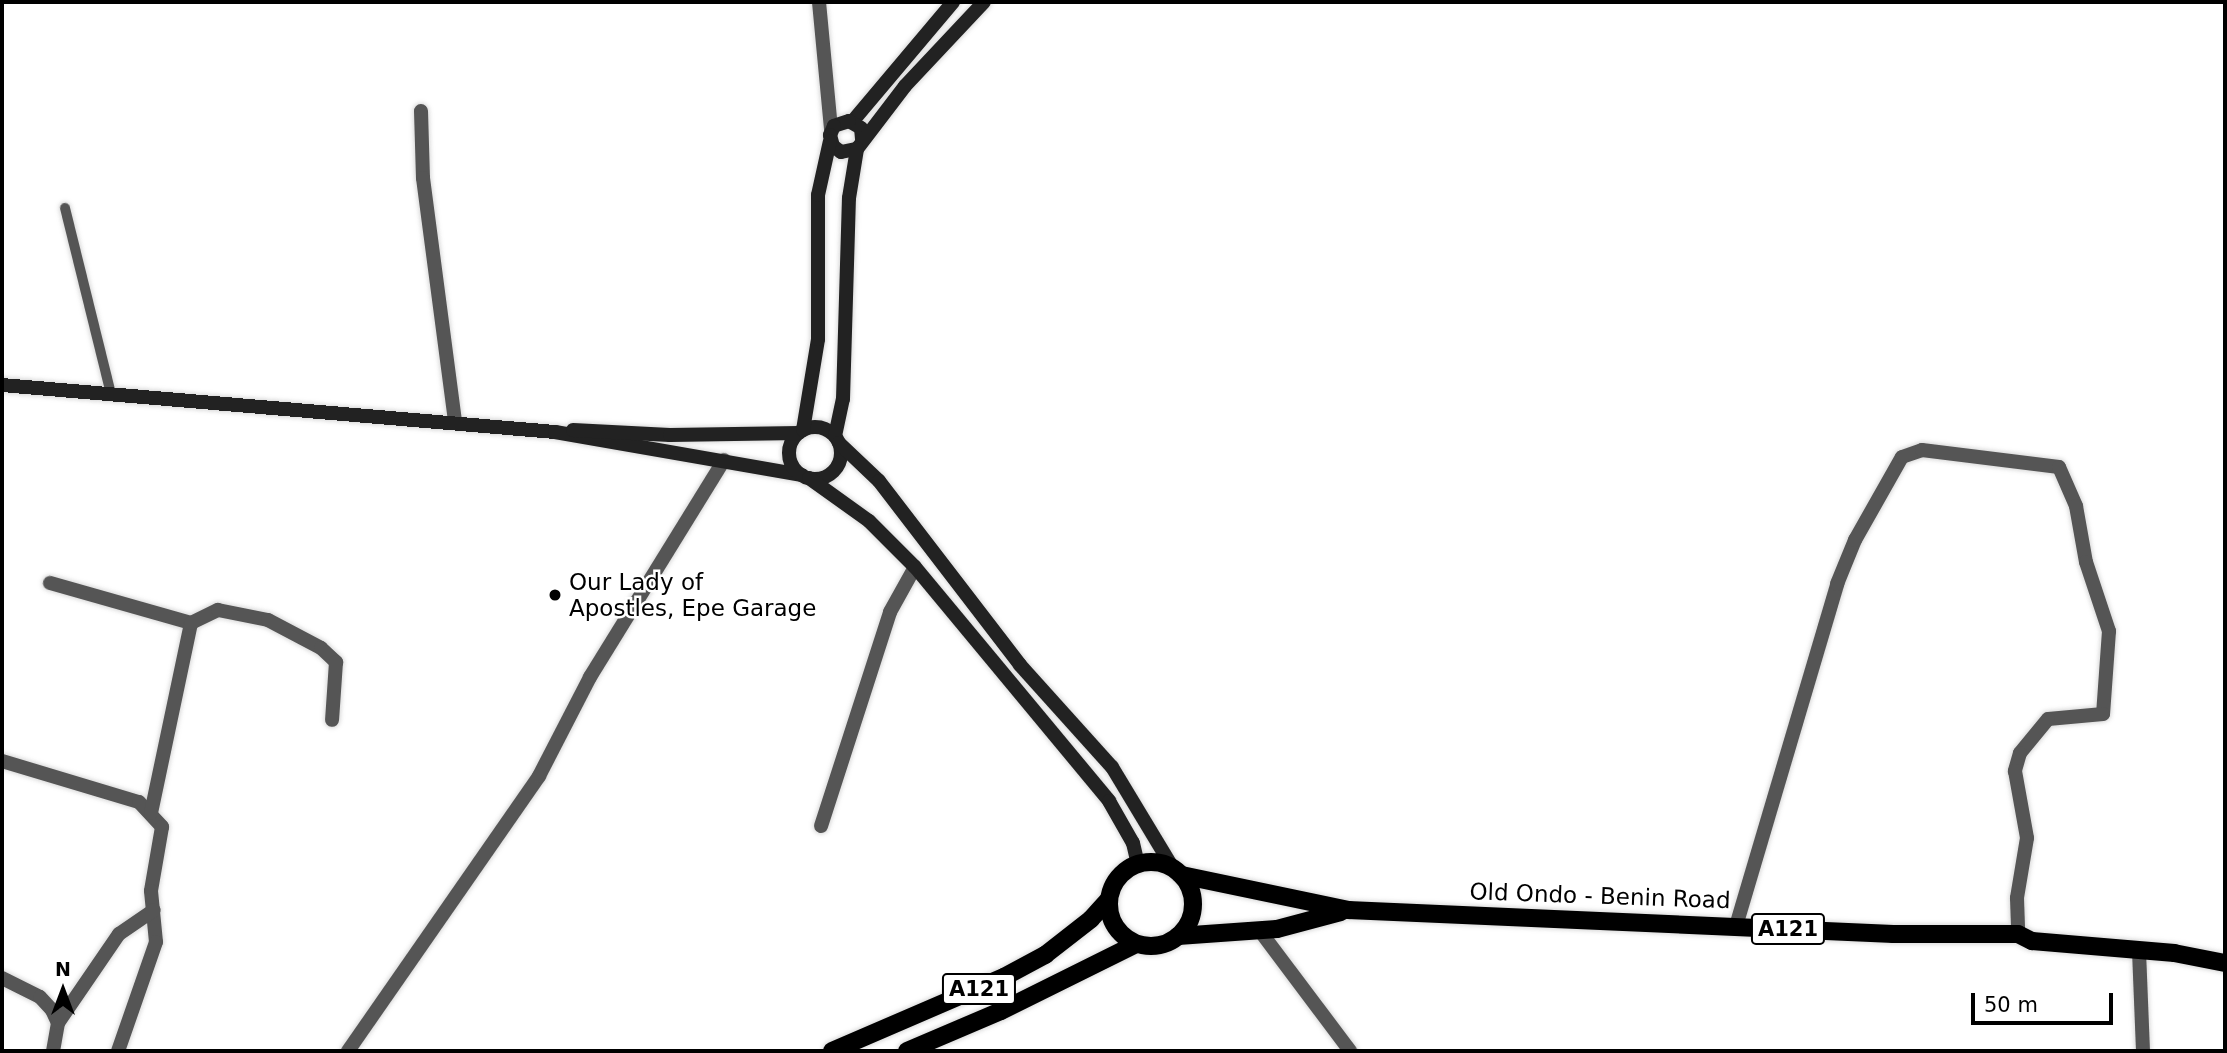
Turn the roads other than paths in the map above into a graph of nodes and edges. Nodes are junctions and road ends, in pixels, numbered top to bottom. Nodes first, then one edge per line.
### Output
1 (819, 2) edge
2 (953, 2) edge
3 (984, 2) edge
4 (422, 111) dead end
5 (852, 122) junction
6 (831, 135) junction
7 (860, 144) junction
8 (65, 208) dead end
9 (2, 385) edge
10 (111, 394) junction
11 (455, 421) junction
12 (801, 431) junction
13 (555, 432) junction
14 (837, 440) junction
15 (724, 460) junction
16 (805, 477) junction
17 (915, 567) junction
18 (50, 583) dead end
19 (191, 624) junction
20 (332, 720) dead end
21 (2, 761) edge
22 (151, 813) junction
23 (821, 826) dead end
24 (1138, 864) junction
25 (1177, 872) junction
26 (1109, 899) junction
27 (154, 910) junction
28 (1348, 910) junction
29 (1735, 926) junction
30 (1260, 931) junction
31 (2018, 934) junction
32 (1178, 936) junction
33 (1136, 944) junction
34 (2139, 951) junction
35 (2225, 963) edge
36 (2, 978) edge
37 (58, 1023) junction
38 (53, 1051) edge
39 (118, 1051) edge
40 (348, 1051) edge
41 (832, 1051) edge
42 (907, 1051) edge
43 (1350, 1051) edge
44 (2144, 1051) edge

1 - 6 street
2 - 5 street
3 - 7 street
4 - 11 street
5 - 6 street
5 - 7 street
6 - 7 street
6 - 12 street
7 - 14 street
8 - 10 lane
9 - 10 street
10 - 11 street
11 - 13 street
12 - 13 street
12 - 14 street
12 - 16 street
13 - 15 street
14 - 16 street
14 - 25 street
15 - 16 street
15 - 40 street
16 - 17 street
17 - 23 street
17 - 24 street
18 - 19 street
19 - 20 street
19 - 22 street
21 - 22 street
22 - 27 street
24 - 25 main road, Old Ondo - Benin Road
24 - 26 main road
25 - 28 main road, Old Ondo - Benin Road / A121
25 - 32 main road
26 - 33 main road
26 - 41 main road, A121
27 - 37 street
27 - 39 street
28 - 29 main road, Old Ondo - Benin Road / A121
28 - 30 main road, Old Ondo - Benin Road / A121
29 - 31 main road, Old Ondo - Benin Road / A121
29 - 31 street
30 - 32 main road, Old Ondo - Benin Road / A121
30 - 43 street
31 - 34 main road, Old Ondo - Benin Road / A121
32 - 33 main road, Old Ondo - Benin Road
33 - 42 main road, Old Ondo - Benin Road / A121
34 - 35 main road, Old Ondo - Benin Road / A121
34 - 44 street
36 - 37 street
37 - 38 street

